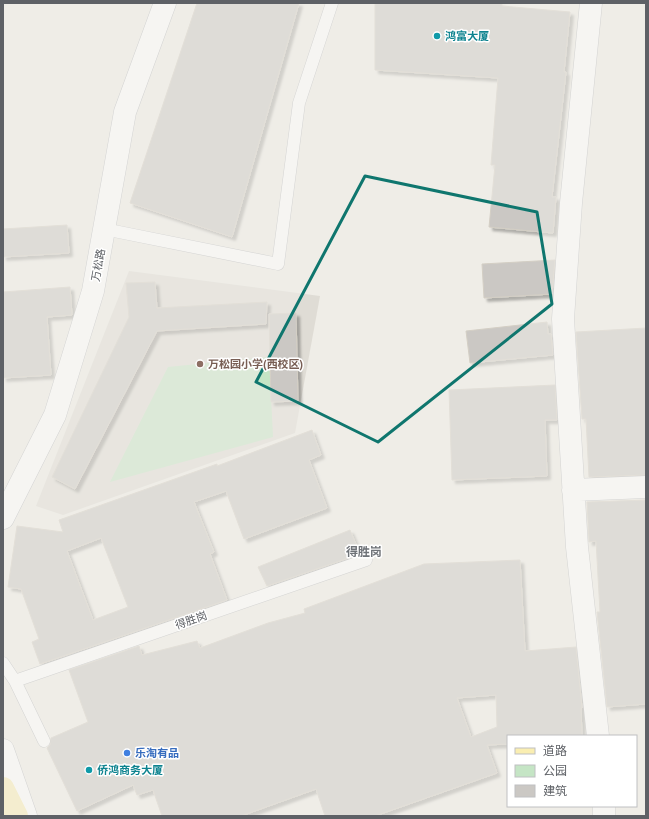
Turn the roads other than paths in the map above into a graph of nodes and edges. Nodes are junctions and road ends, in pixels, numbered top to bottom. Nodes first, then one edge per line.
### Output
1 (165, 3) edge
2 (332, 3) edge
3 (591, 3) edge
4 (104, 229) junction
5 (646, 487) edge
6 (573, 490) junction
7 (3, 518) edge
8 (366, 560) dead end
9 (3, 663) edge
10 (15, 680) junction
11 (598, 735) edge
12 (44, 741) dead end
13 (3, 750) edge
14 (3, 788) edge
15 (17, 816) edge
16 (26, 816) edge

1 - 4 street, 万松路
2 - 4 lane
3 - 6 street
4 - 7 street, 万松路
5 - 6 street
6 - 11 street
8 - 10 lane, 得胜岗
9 - 10 lane
10 - 12 lane
13 - 16 street
14 - 15 main road

